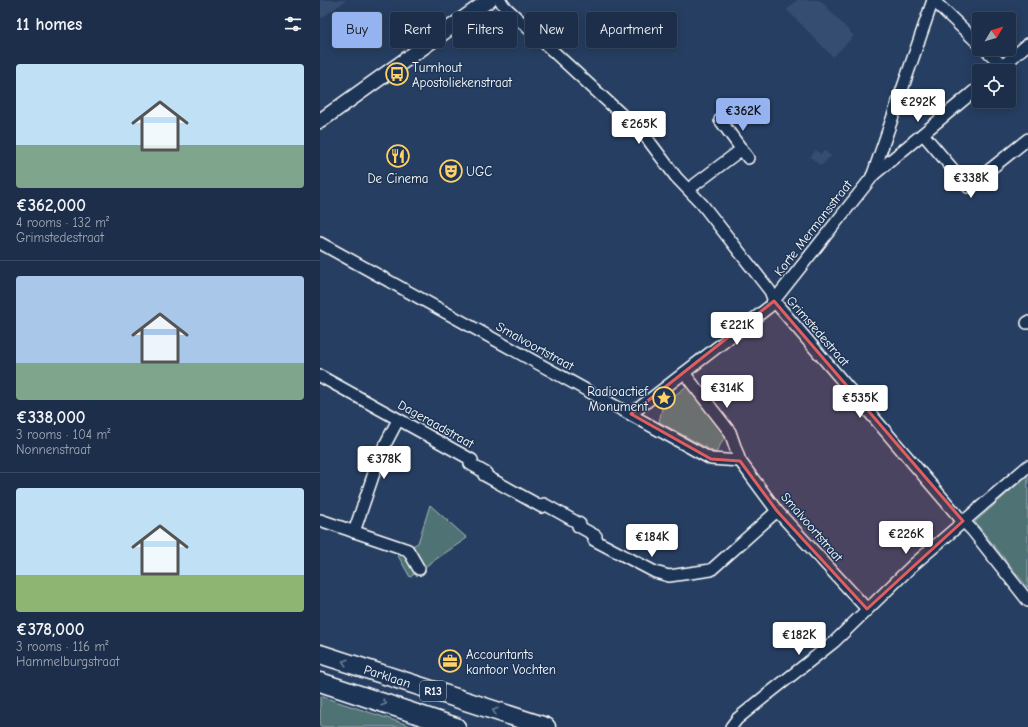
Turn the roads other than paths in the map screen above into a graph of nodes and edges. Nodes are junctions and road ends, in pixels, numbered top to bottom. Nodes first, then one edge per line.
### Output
1 (489, 0) edge
2 (500, 0) edge
3 (933, 0) edge
4 (972, 37) edge
5 (1028, 44) edge
6 (990, 56) edge
7 (996, 64) edge
8 (1006, 64) edge
9 (972, 93) edge
10 (720, 120) dead end
11 (320, 121) edge
12 (923, 134) junction
13 (1028, 139) edge
14 (872, 177) junction
15 (689, 189) junction
16 (322, 247) edge
17 (774, 301) junction
18 (684, 373) junction
19 (320, 376) edge
20 (631, 414) junction
21 (398, 420) junction
22 (740, 461) junction
23 (1028, 466) edge
24 (777, 511) junction
25 (320, 520) edge
26 (963, 521) junction
27 (354, 532) junction
28 (419, 569) dead end
29 (1028, 601) edge
30 (867, 609) junction
31 (320, 654) edge
32 (320, 682) edge
33 (456, 727) edge
34 (546, 727) edge
35 (730, 727) edge

1 - 11 street
2 - 15 street, Grimstedestraat
3 - 4 street
3 - 14 street, Korte Mermansstraat
5 - 8 street
6 - 7 street
9 - 12 street
10 - 15 street
12 - 13 street
12 - 14 street
14 - 17 street, Korte Mermansstraat
15 - 17 street, Grimstedestraat
16 - 20 street, Smalvoortstraat
17 - 18 street, Korte Mermansstraat
17 - 26 street, Grimstedestraat
18 - 20 street, Korte Mermansstraat
18 - 22 street, Smalvoortstraat
19 - 21 street, Dageraadstraat
20 - 22 street, Smalvoortstraat
21 - 24 street, Dageraadstraat
21 - 27 street
22 - 24 street, Smalvoortstraat
23 - 26 street
24 - 30 street, Smalvoortstraat
25 - 27 street
26 - 29 street, Grimstedestraat
26 - 30 street
27 - 28 street
30 - 35 street
34 -> 31 main road, Parklaan / R13
32 -> 33 main road, Parklaan / R13

